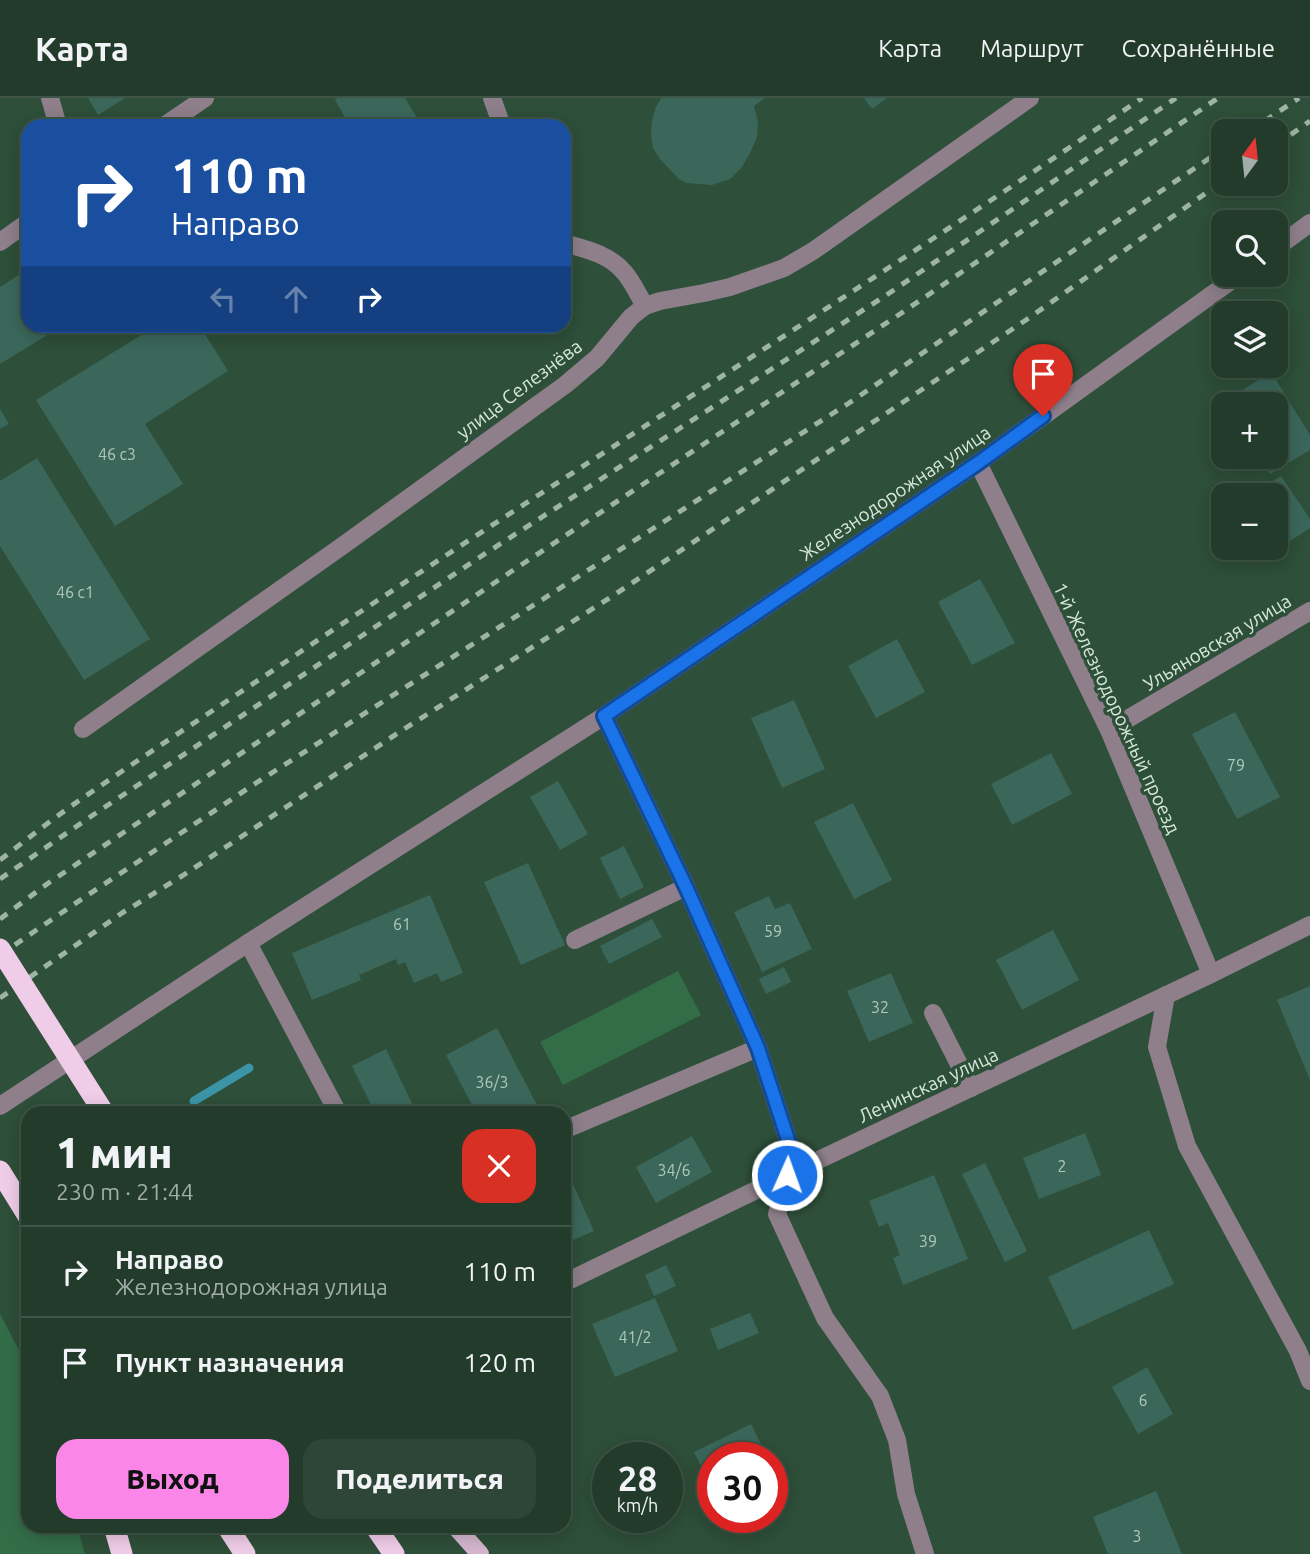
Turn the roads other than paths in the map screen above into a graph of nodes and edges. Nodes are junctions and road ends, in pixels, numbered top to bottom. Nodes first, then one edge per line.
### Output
1 (50, 98) edge
2 (205, 98) edge
3 (492, 98) edge
4 (1030, 98) edge
5 (56, 119) edge
6 (174, 119) edge
7 (500, 119) edge
8 (1310, 223) edge
9 (21, 227) edge
10 (1288, 239) edge
11 (0, 242) edge
12 (571, 245) edge
13 (1222, 287) edge
14 (645, 306) junction
15 (978, 463) junction
16 (1310, 611) edge
17 (604, 716) junction
18 (83, 729) dead end
19 (1108, 730) junction
20 (686, 887) junction
21 (1310, 925) edge
22 (575, 940) dead end
23 (248, 943) junction
24 (0, 948) edge
25 (1211, 974) junction
26 (1166, 995) junction
27 (933, 1013) dead end
28 (758, 1048) junction
29 (971, 1088) junction
30 (0, 1106) edge
31 (100, 1106) edge
32 (334, 1106) edge
33 (571, 1127) edge
34 (0, 1171) edge
35 (787, 1175) junction
36 (21, 1205) edge
37 (571, 1280) edge
38 (1310, 1381) edge
39 (116, 1533) edge
40 (232, 1533) edge
41 (380, 1533) edge
42 (461, 1533) edge
43 (122, 1554) edge
44 (245, 1554) edge
45 (394, 1554) edge
46 (480, 1554) edge
47 (925, 1554) edge

1 - 5 street
2 - 6 street
3 - 7 street
4 - 14 street
8 - 10 street
9 - 11 street
12 - 14 street
13 - 15 street, Железнодорожная улица
14 - 18 street, улица Селезнёва
15 - 17 street, Железнодорожная улица
15 - 19 street, 1-й Железнодорожный проезд
16 - 19 street, Ульяновская улица
17 - 20 street
17 - 23 street, Железнодорожная улица
19 - 25 street, 1-й Железнодорожный проезд
20 - 22 street
20 - 28 street
21 - 25 street, Ленинская улица
23 - 30 street, Железнодорожная улица
23 - 32 street
24 - 31 highway, bridge
25 - 26 street, Ленинская улица
26 - 29 street, Ленинская улица
26 - 38 street
27 - 29 street
28 - 33 street
28 - 35 street
29 - 35 street, Ленинская улица
34 - 36 highway
35 - 37 street, Ленинская улица
35 - 47 street
39 - 43 highway
40 - 44 highway
41 - 45 highway
42 - 46 main road

